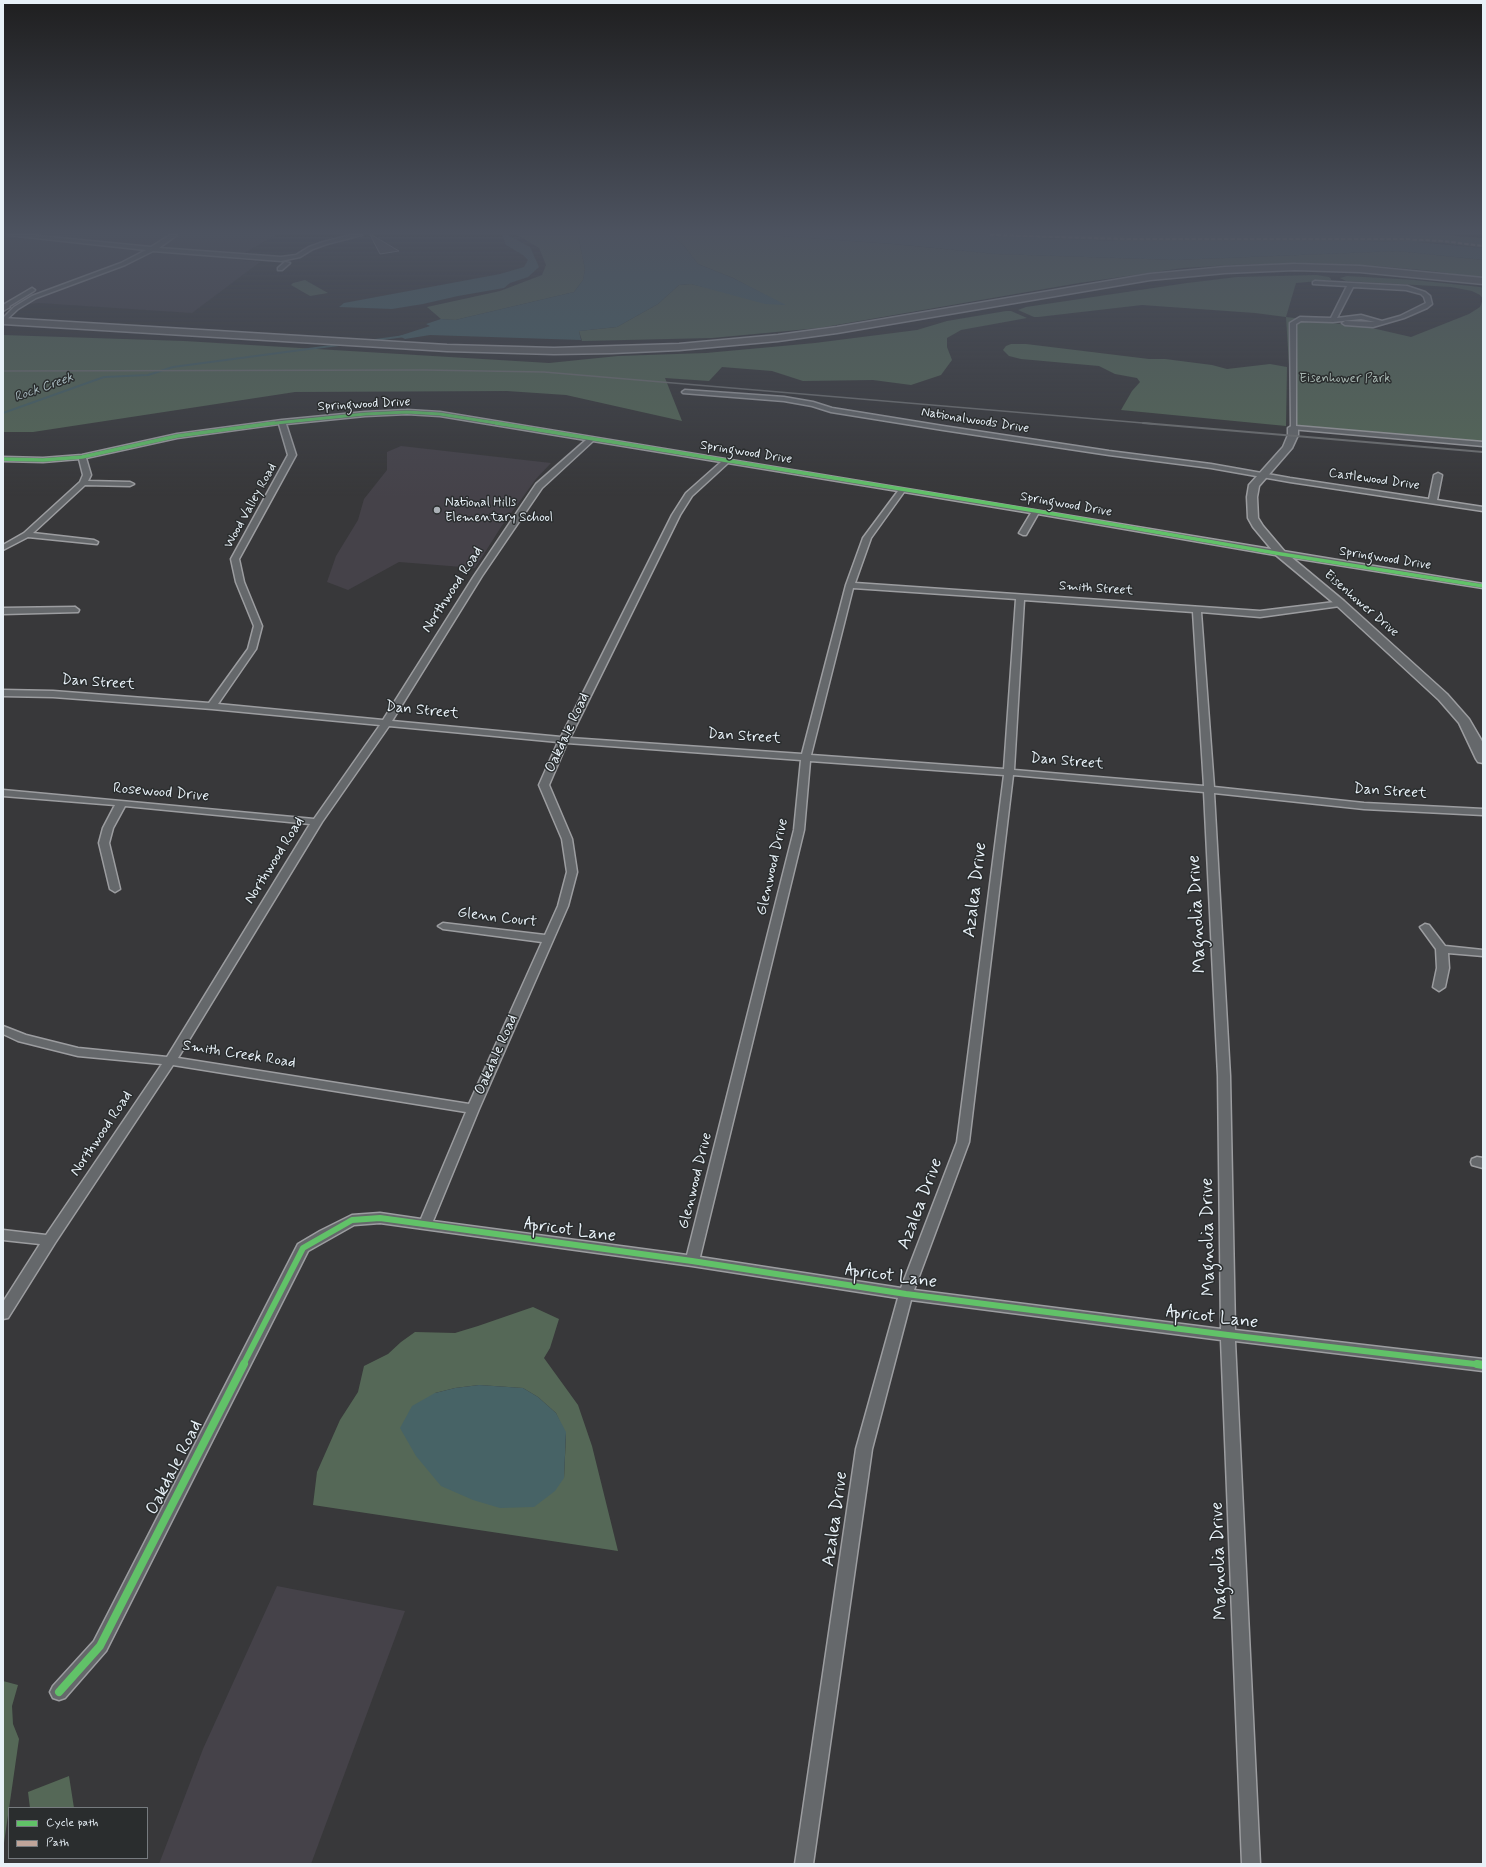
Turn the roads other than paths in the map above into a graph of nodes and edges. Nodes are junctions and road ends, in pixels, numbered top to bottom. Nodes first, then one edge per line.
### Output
1 (23, 322) edge
2 (69, 322) edge
3 (883, 322) edge
4 (915, 322) edge
5 (1295, 322) edge
6 (128, 328) junction
7 (3, 329) edge
8 (685, 392) dead end
9 (282, 422) junction
10 (1293, 428) junction
11 (591, 439) junction
12 (1483, 444) edge
13 (82, 456) junction
14 (3, 459) edge
15 (726, 461) junction
16 (1262, 474) junction
17 (1438, 475) dead end
18 (83, 483) junction
19 (130, 484) dead end
20 (902, 490) junction
21 (1433, 500) junction
22 (1483, 509) edge
23 (1036, 511) junction
24 (1023, 533) dead end
25 (27, 535) junction
26 (94, 542) dead end
27 (3, 548) edge
28 (1281, 554) junction
29 (850, 585) junction
30 (1483, 586) edge
31 (1020, 596) junction
32 (1340, 603) junction
33 (75, 610) dead end
34 (1197, 610) junction
35 (3, 611) edge
36 (3, 693) edge
37 (212, 706) junction
38 (386, 723) junction
39 (564, 740) junction
40 (806, 756) junction
41 (1483, 759) edge
42 (1009, 772) junction
43 (1209, 789) junction
44 (3, 793) edge
45 (120, 804) junction
46 (1483, 812) edge
47 (317, 822) junction
48 (115, 889) dead end
49 (443, 926) dead end
50 (1425, 926) dead end
51 (548, 939) junction
52 (1442, 950) junction
53 (1483, 953) edge
54 (1439, 987) dead end
55 (3, 1030) edge
56 (170, 1061) junction
57 (473, 1109) junction
58 (425, 1226) junction
59 (3, 1235) edge
60 (50, 1240) junction
61 (303, 1248) joint
62 (692, 1261) junction
63 (906, 1294) junction
64 (3, 1314) edge
65 (1228, 1335) junction
66 (1483, 1365) edge
67 (59, 1692) dead end
68 (804, 1864) edge
69 (1251, 1864) edge

1 - 6 main road
2 - 6 main road
3 - 6 main road
4 - 7 main road
5 - 10 street, Eisenhower Drive
8 - 16 street, Nationalwoods Drive
9 - 11 street, Springwood Drive
9 - 13 street, Springwood Drive
9 - 37 street, Wood Valley Road
10 - 12 street
10 - 16 street, Eisenhower Drive
11 - 15 street, Springwood Drive
11 - 38 street, Northwood Road
13 - 14 street, Springwood Drive
13 - 18 street
15 - 20 street, Springwood Drive
15 - 39 street, Oakdale Road
16 - 21 street, Castlewood Drive
16 - 28 street, Eisenhower Drive
17 - 21 street
18 - 19 street
18 - 25 street
20 - 23 street, Springwood Drive
20 - 29 street, Glenwood Drive
21 - 22 street, Castlewood Drive
23 - 24 street
23 - 28 street, Springwood Drive
25 - 26 street
25 - 27 street
28 - 30 street, Springwood Drive
28 - 32 street, Eisenhower Drive
29 - 31 street, Smith Street
29 - 40 street, Glenwood Drive
31 - 34 street, Smith Street
31 - 42 street, Azalea Drive
32 - 34 street, Smith Street
32 - 41 street, Eisenhower Drive
33 - 35 street
34 - 43 street, Magnolia Drive
36 - 37 street, Dan Street
37 - 38 street, Dan Street
38 - 39 street, Dan Street
38 - 47 street, Northwood Road
39 - 40 street, Dan Street
39 - 51 street, Oakdale Road
40 - 42 street, Dan Street
40 - 62 street, Glenwood Drive
42 - 43 street, Dan Street
42 - 63 street, Azalea Drive
43 - 46 street, Dan Street
43 - 65 street, Magnolia Drive
44 - 45 street, Rosewood Drive
45 - 47 street, Rosewood Drive
45 - 48 street
47 - 56 street, Northwood Road
49 - 51 street, Glenn Court
50 - 52 street
51 - 57 street, Oakdale Road
52 - 53 street
52 - 54 street
55 - 56 street, Smith Creek Road
56 - 57 street, Smith Creek Road
56 - 60 street, Northwood Road
57 - 58 street, Oakdale Road
58 - 61 street, Apricot Lane
58 - 62 street, Apricot Lane
59 - 60 street
60 - 64 street, Northwood Road
61 - 67 street, Oakdale Road
62 - 63 street, Apricot Lane
63 - 65 street, Apricot Lane
63 - 68 street, Azalea Drive
65 - 66 street, Apricot Lane
65 - 69 street, Magnolia Drive

